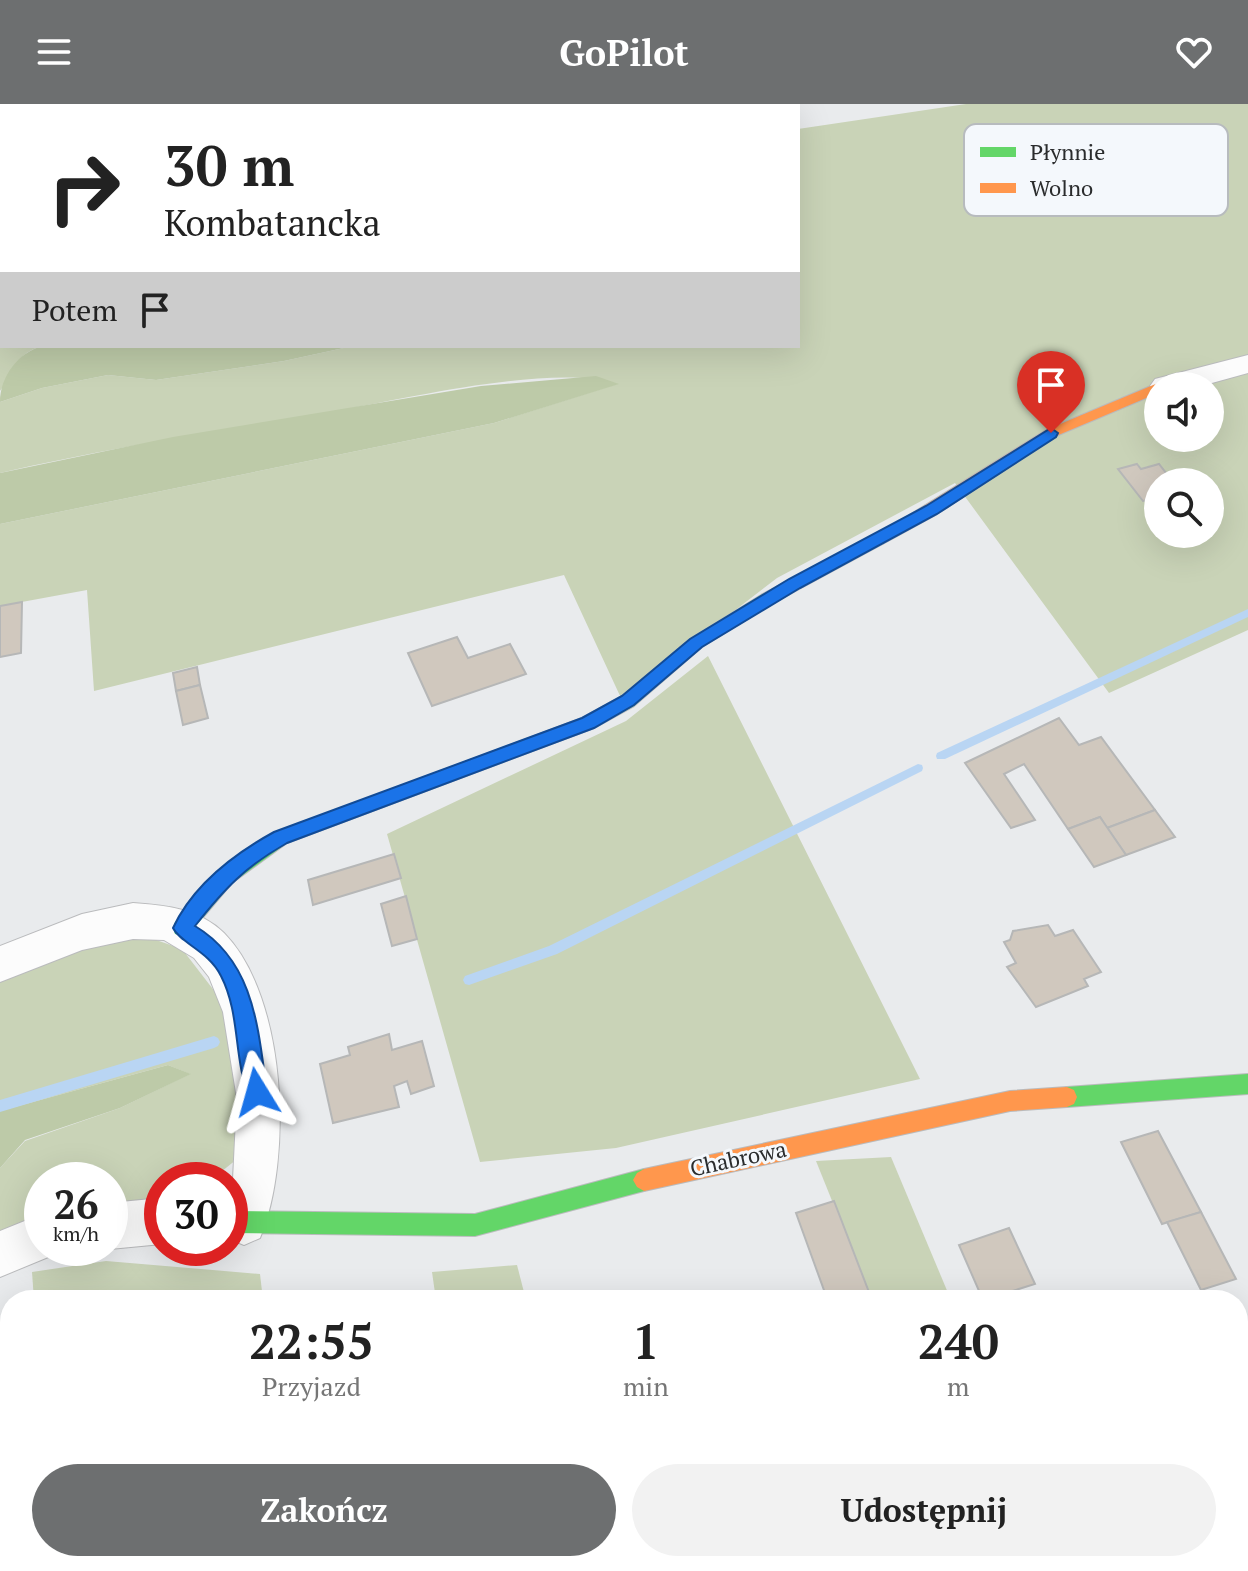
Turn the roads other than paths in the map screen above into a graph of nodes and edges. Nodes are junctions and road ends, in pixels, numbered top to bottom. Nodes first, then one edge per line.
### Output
1 (1248, 364) edge
2 (1218, 372) edge
3 (1144, 393) edge
4 (182, 928) junction
5 (0, 964) edge
6 (1248, 1084) edge
7 (248, 1187) edge
8 (248, 1222) edge
9 (24, 1244) edge
10 (0, 1254) edge

1 - 2 street
3 - 4 street
4 - 5 street
4 - 7 street
6 - 8 street, Chabrowa
9 - 10 street

